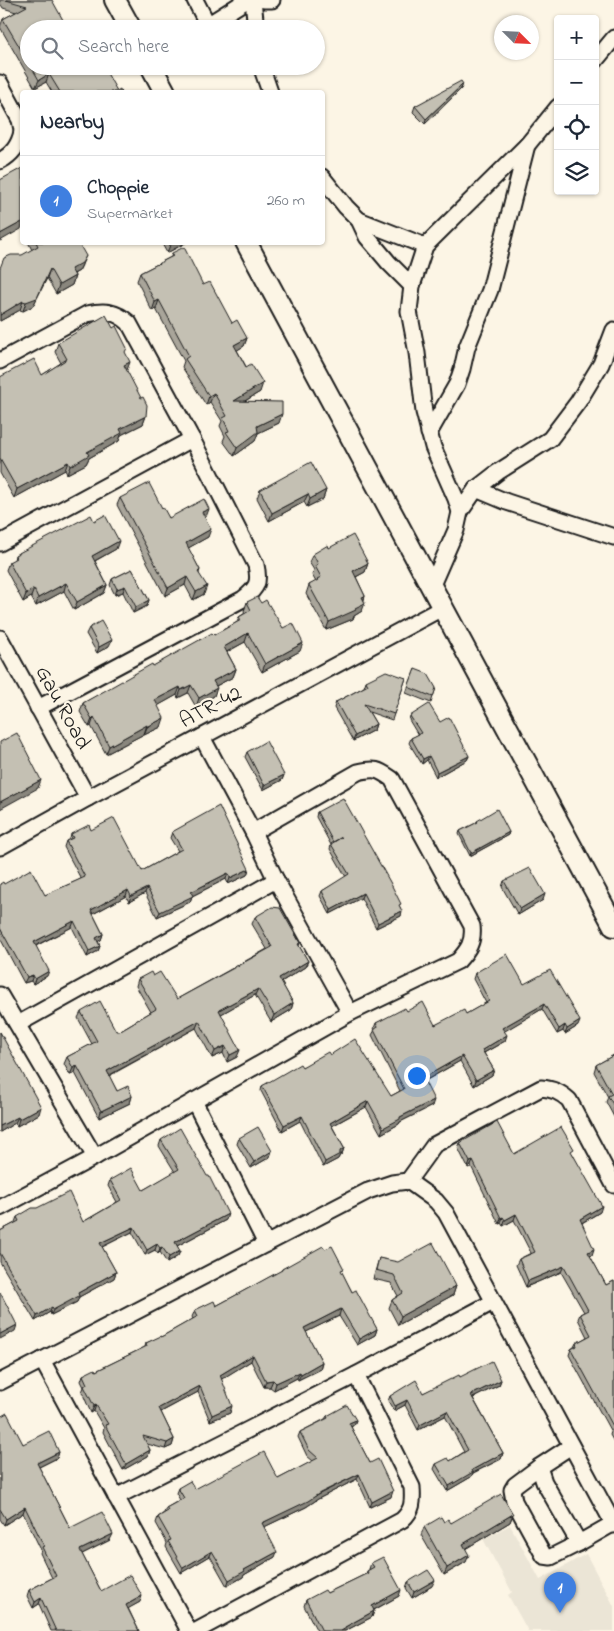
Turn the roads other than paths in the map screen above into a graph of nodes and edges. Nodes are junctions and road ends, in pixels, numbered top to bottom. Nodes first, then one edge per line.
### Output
1 (115, 0) edge
2 (195, 0) edge
3 (247, 0) edge
4 (253, 0) edge
5 (264, 0) edge
6 (272, 0) edge
7 (126, 20) edge
8 (204, 20) edge
9 (218, 20) edge
10 (255, 20) edge
11 (614, 38) edge
12 (596, 60) edge
13 (156, 75) edge
14 (263, 75) edge
15 (0, 83) edge
16 (164, 90) edge
17 (269, 90) edge
18 (554, 112) edge
19 (20, 120) edge
20 (20, 142) edge
21 (528, 144) junction
22 (0, 160) edge
23 (325, 181) edge
24 (359, 220) junction
25 (248, 245) edge
26 (425, 246) junction
27 (412, 286) junction
28 (614, 330) edge
29 (0, 361) edge
30 (429, 432) junction
31 (192, 439) junction
32 (476, 489) junction
33 (460, 512) junction
34 (614, 537) edge
35 (0, 543) edge
36 (432, 585) junction
37 (444, 607) junction
38 (0, 638) edge
39 (38, 708) junction
40 (202, 737) junction
41 (88, 798) junction
42 (253, 832) junction
43 (0, 847) edge
44 (276, 880) junction
45 (614, 926) edge
46 (0, 995) edge
47 (350, 1013) junction
48 (18, 1024) junction
49 (194, 1101) junction
50 (95, 1157) junction
51 (408, 1181) junction
52 (614, 1185) edge
53 (0, 1208) edge
54 (266, 1244) junction
55 (493, 1302) junction
56 (42, 1360) junction
57 (356, 1375) junction
58 (0, 1382) edge
59 (571, 1446) junction
60 (544, 1464) junction
61 (116, 1497) junction
62 (614, 1524) edge
63 (579, 1543) junction
64 (190, 1631) edge
65 (196, 1631) edge

1 - 7 main road
2 - 8 street
3 - 9 street
4 - 10 street
5 - 6 street
11 - 12 street
13 - 16 main road
14 - 17 street
15 - 19 street
18 - 21 street
20 - 22 street
21 - 26 street
21 - 30 street
23 - 24 street
24 - 26 street
24 - 27 street
25 - 36 main road
26 - 27 street
27 - 30 street
28 - 32 street
29 - 31 street
30 - 33 street
31 - 35 street
31 - 39 street
32 - 33 street
32 - 34 street
33 - 36 street
36 - 37 main road
37 - 40 street, ATR-42
37 - 45 main road
38 - 39 street, Gau Road
39 - 41 street, Gau Road
40 - 41 street, ATR-42
40 - 42 street
41 - 43 street, ATR-42
42 - 44 street
42 - 47 street
44 - 47 street
44 - 48 street
46 - 48 street
47 - 49 street
48 - 50 street
49 - 50 street
49 - 54 street
50 - 53 street
51 - 52 street
51 - 54 street
51 - 55 street
54 - 56 street
55 - 57 street
55 - 59 street
56 - 58 street
56 - 61 street
57 - 61 street
57 - 65 street
59 - 60 street
59 - 62 street
60 - 63 street
60 - 63 street
61 - 64 street
62 - 63 street

